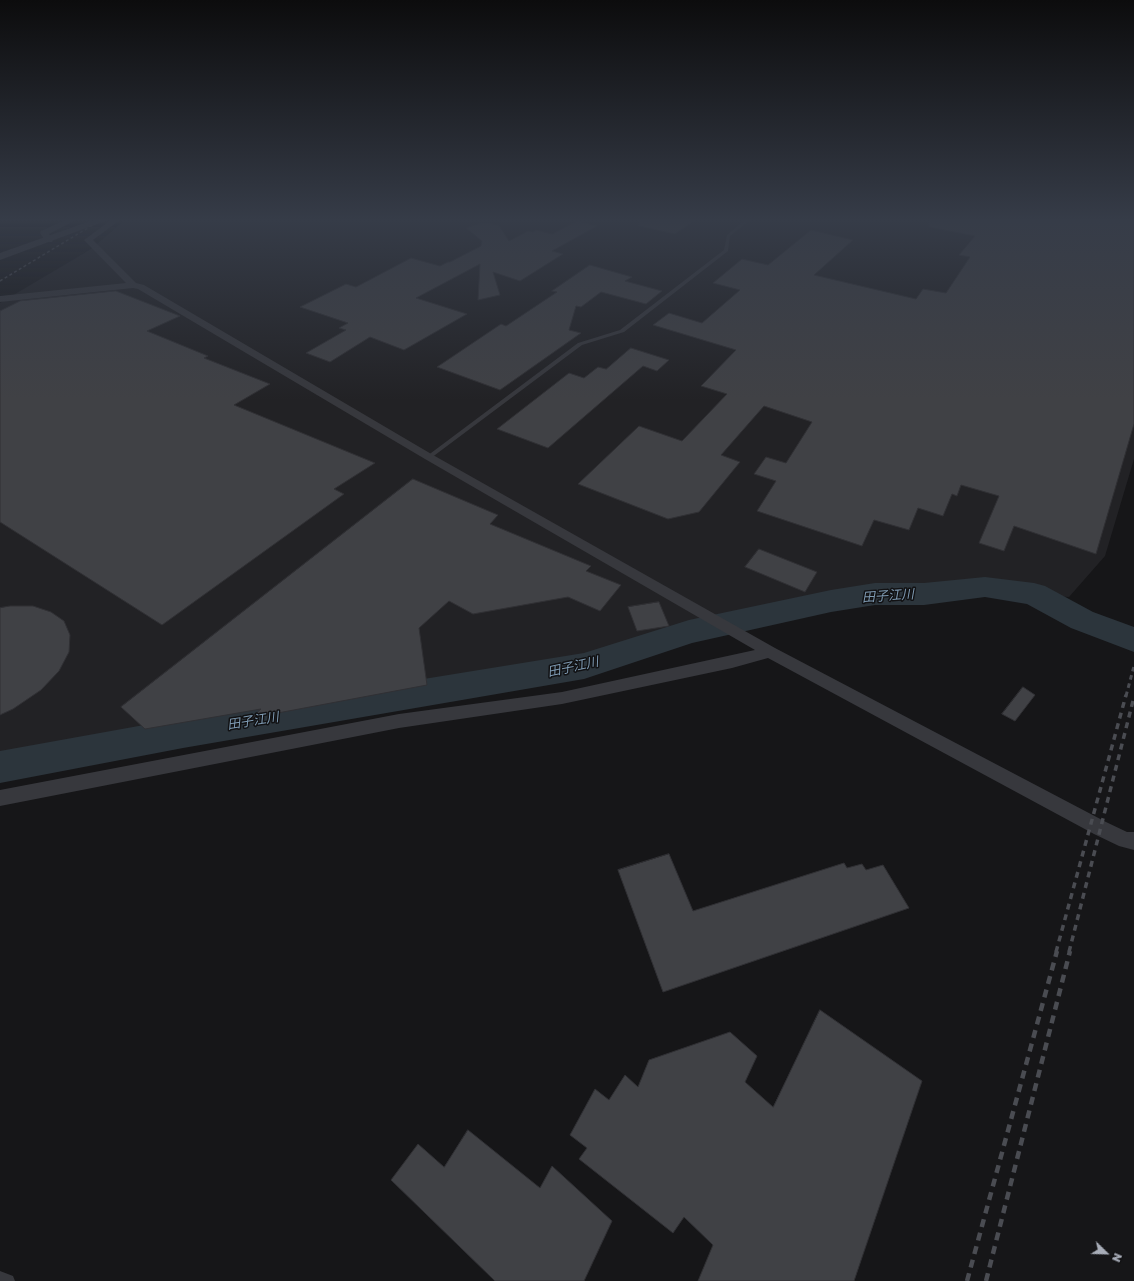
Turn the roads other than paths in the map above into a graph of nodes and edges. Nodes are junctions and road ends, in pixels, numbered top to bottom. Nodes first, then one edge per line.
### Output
1 (128, 280) edge
2 (688, 280) edge
3 (133, 285) junction
4 (0, 299) edge
5 (429, 457) junction
6 (770, 652) junction
7 (0, 798) edge
8 (1134, 841) edge
9 (0, 1278) edge
10 (8, 1281) edge

1 - 3 street
2 - 5 lane
3 - 4 street
3 - 5 street
5 - 6 street
6 - 7 street
6 - 8 street
9 - 10 lane

